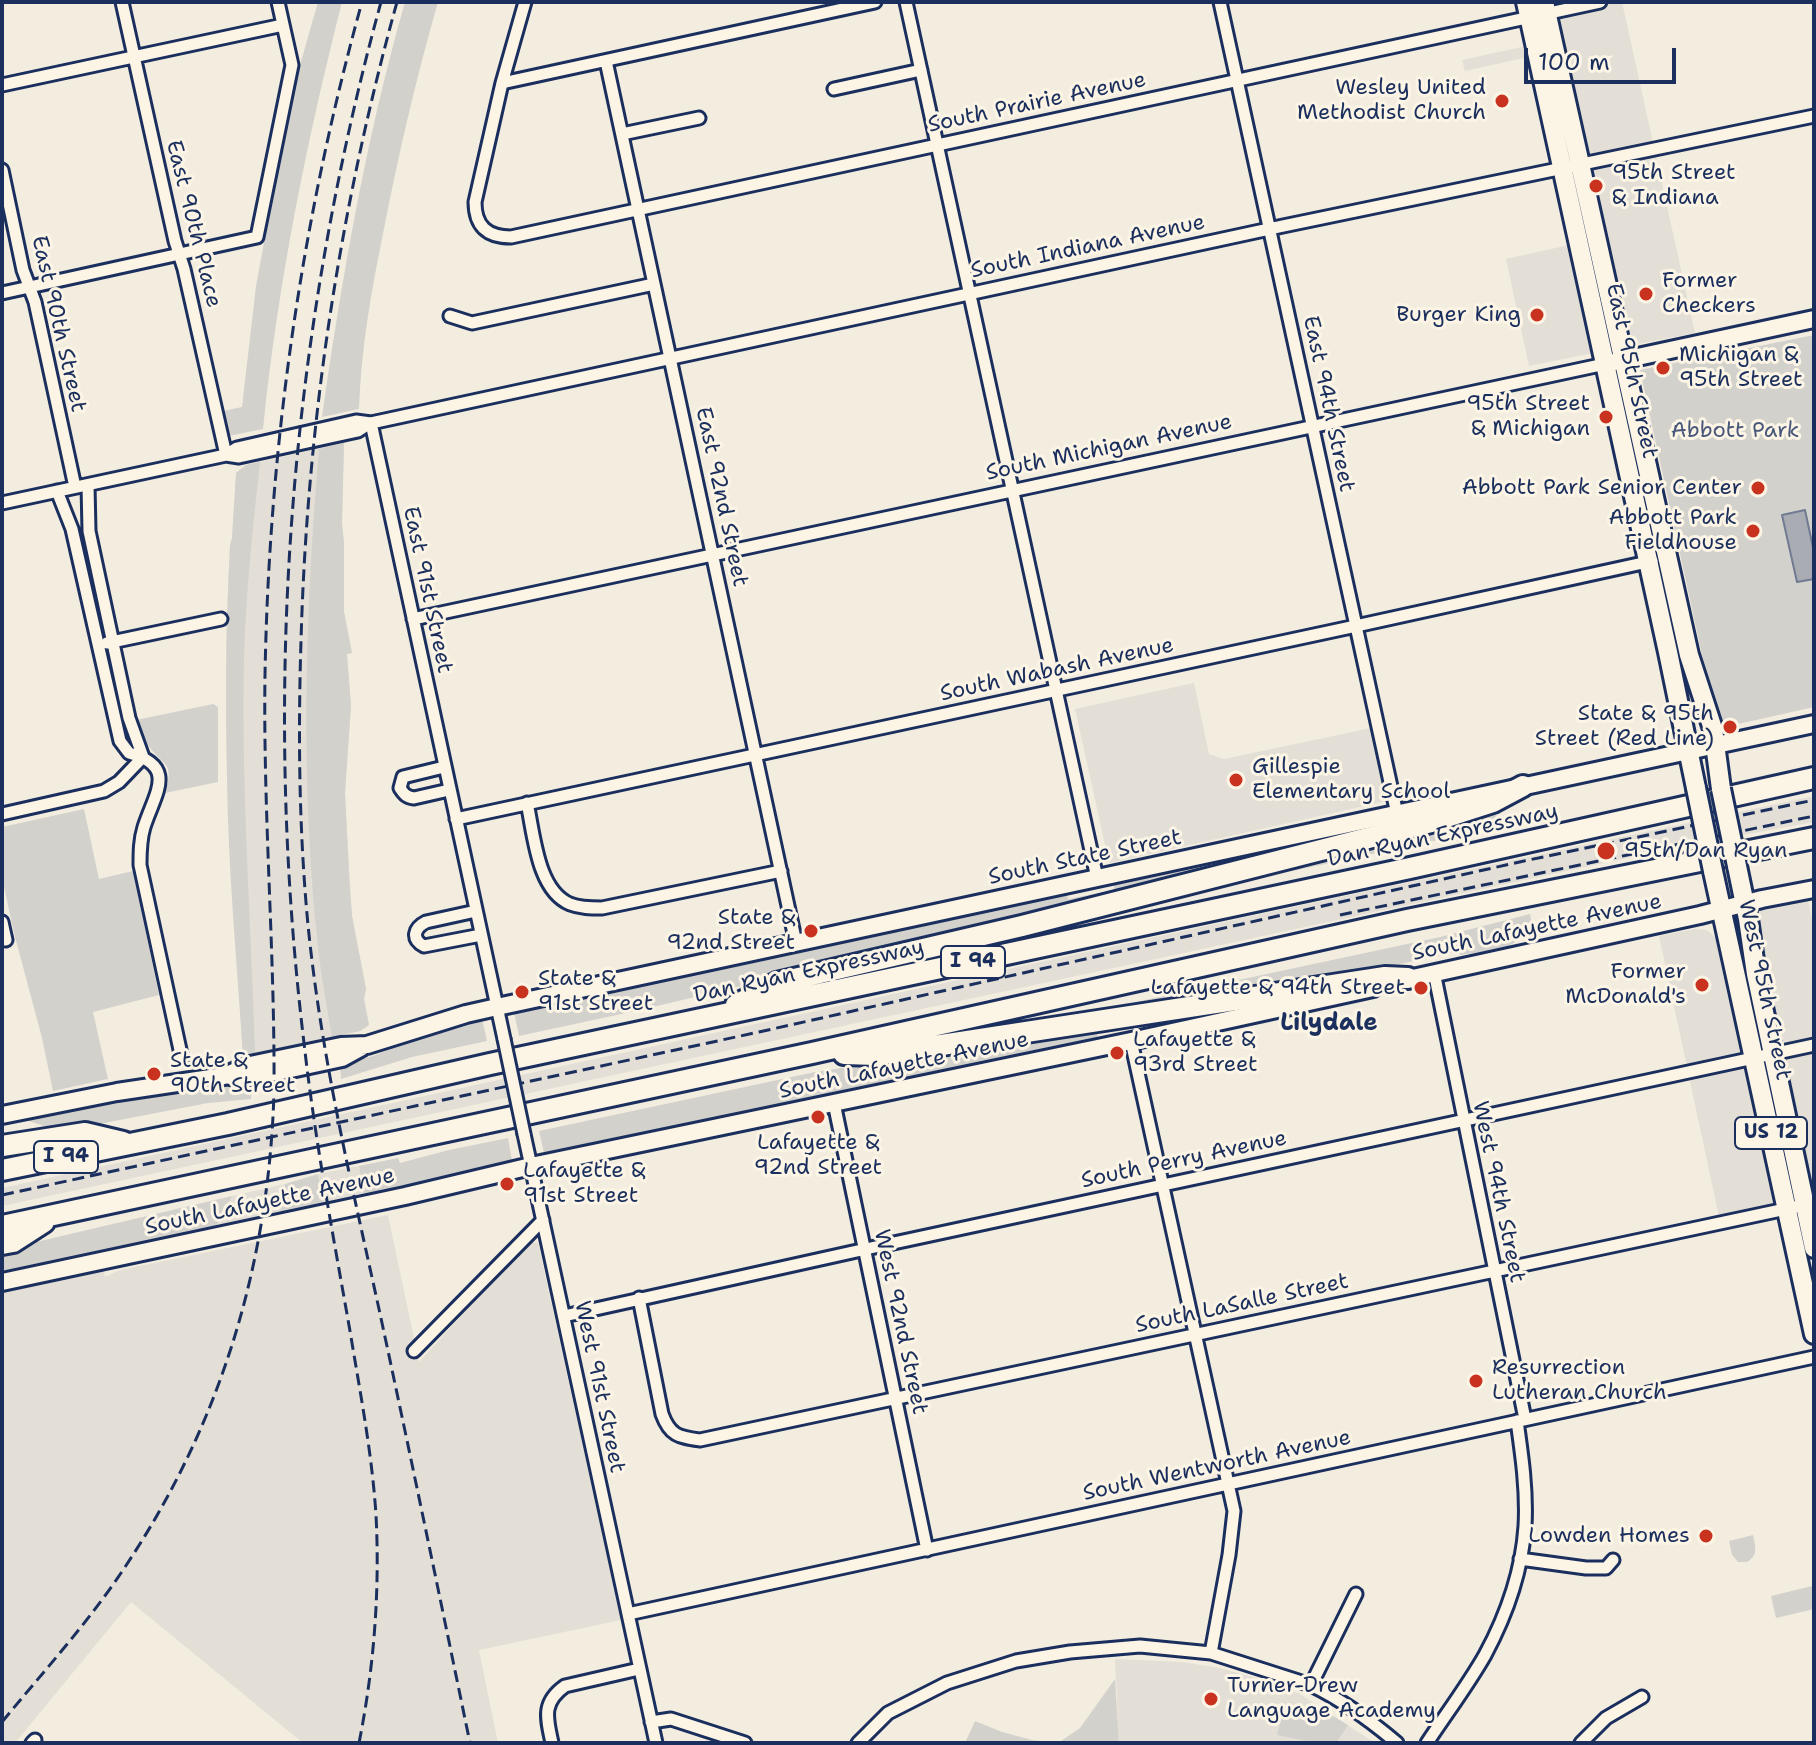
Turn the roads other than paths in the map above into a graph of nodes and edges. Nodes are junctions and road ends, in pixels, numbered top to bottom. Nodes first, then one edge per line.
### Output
1 (122, 2) edge
2 (278, 2) edge
3 (525, 2) edge
4 (875, 2) edge
5 (906, 2) edge
6 (1220, 2) edge
7 (1600, 2) edge
8 (1536, 9) edge
9 (283, 25) junction
10 (134, 57) junction
11 (606, 61) junction
12 (921, 70) junction
13 (1237, 80) junction
14 (502, 83) junction
15 (2, 85) edge
16 (834, 89) dead end
17 (1814, 116) edge
18 (699, 118) dead end
19 (622, 134) junction
20 (938, 145) junction
21 (1571, 166) junction
22 (2, 170) edge
23 (638, 209) junction
24 (1269, 228) junction
25 (180, 254) junction
26 (654, 284) junction
27 (30, 287) junction
28 (2, 293) edge
29 (970, 293) junction
30 (450, 316) dead end
31 (1814, 319) edge
32 (670, 358) junction
33 (1614, 362) junction
34 (371, 423) junction
35 (1313, 427) junction
36 (226, 455) junction
37 (88, 485) junction
38 (75, 487) junction
39 (57, 491) junction
40 (1013, 492) junction
41 (2, 503) edge
42 (713, 556) junction
43 (1658, 560) junction
44 (221, 619) dead end
45 (413, 619) junction
46 (1356, 626) junction
47 (113, 641) junction
48 (98, 645) junction
49 (1056, 690) junction
50 (1814, 724) edge
51 (1715, 744) junction
52 (1688, 750) junction
53 (756, 755) junction
54 (143, 757) junction
55 (444, 767) junction
56 (1814, 778) edge
57 (1523, 786) junction
58 (449, 790) junction
59 (527, 803) junction
60 (2, 814) edge
61 (1397, 814) junction
62 (456, 819) junction
63 (1814, 838) edge
64 (781, 871) junction
65 (1097, 878) junction
66 (1814, 889) edge
67 (1745, 904) junction
68 (1722, 910) junction
69 (476, 911) junction
70 (2, 922) edge
71 (481, 935) junction
72 (6, 940) dead end
73 (796, 943) junction
74 (1434, 972) junction
75 (1408, 978) junction
76 (497, 1007) junction
77 (715, 1017) junction
78 (504, 1039) joint
79 (1131, 1041) junction
80 (1814, 1045) edge
81 (812, 1053) junction
82 (1764, 1056) junction
83 (182, 1059) dead end
84 (834, 1103) junction
85 (2, 1115) edge
86 (1463, 1120) junction
87 (131, 1144) junction
88 (2, 1146) edge
89 (531, 1166) junction
90 (2, 1170) edge
91 (1163, 1185) junction
92 (1802, 1205) edge
93 (56, 1214) junction
94 (543, 1220) junction
95 (2, 1226) edge
96 (2, 1244) edge
97 (1814, 1248) edge
98 (864, 1249) junction
99 (1494, 1271) junction
100 (2, 1282) edge
101 (639, 1298) junction
102 (564, 1316) junction
103 (1196, 1334) junction
104 (1814, 1334) edge
105 (414, 1351) dead end
106 (1814, 1357) edge
107 (896, 1398) junction
108 (1521, 1420) junction
109 (1229, 1484) junction
110 (927, 1550) junction
111 (1520, 1559) junction
112 (1613, 1560) dead end
113 (1356, 1594) dead end
114 (628, 1614) junction
115 (1211, 1653) junction
116 (639, 1669) junction
117 (1311, 1685) junction
118 (1642, 1697) dead end
119 (651, 1722) junction
120 (552, 1743) edge
121 (656, 1743) edge
122 (745, 1743) edge
123 (858, 1743) edge
124 (1397, 1743) edge
125 (1427, 1743) edge
126 (1581, 1743) edge

1 - 10 street, East 90th Place
2 - 9 street
3 - 14 street
4 - 11 street
5 - 12 street
6 - 13 street, East 94th Street
7 - 8 street, South Prairie Avenue
8 - 13 street, South Prairie Avenue
8 - 21 main road, East 95th Street / US 12
9 - 10 street
9 - 25 street
10 - 15 street
10 - 25 street, East 90th Place
11 - 14 street
11 - 19 street, East 92nd Street
12 - 16 street
12 - 20 street
13 - 20 street, South Prairie Avenue
13 - 24 street, East 94th Street
14 - 23 street, South Prairie Avenue
17 - 21 street, South Indiana Avenue
18 - 19 street
19 - 23 street, East 92nd Street
20 - 23 street, South Prairie Avenue
20 - 29 street
21 - 24 street, South Indiana Avenue
21 - 33 main road, East 95th Street / US 12
22 - 27 street, East 90th Street
23 - 26 street, East 92nd Street
24 - 29 street, South Indiana Avenue
24 - 35 street, East 94th Street
25 - 27 street
25 - 36 street, East 90th Place
26 - 30 street
26 - 32 street, East 92nd Street
27 - 28 street
27 - 38 street, East 90th Street
29 - 32 street, South Indiana Avenue
29 - 40 street
31 - 33 main road, South Michigan Avenue
32 - 34 street, South Indiana Avenue
32 - 42 street, East 92nd Street
33 - 35 street, South Michigan Avenue
33 - 43 main road, East 95th Street / US 12
34 - 36 street, South Indiana Avenue
34 - 45 street, East 91st Street
35 - 40 street, South Michigan Avenue
35 - 46 street, East 94th Street
36 - 37 street, South Indiana Avenue
37 - 38 street, South Indiana Avenue
37 - 47 street
38 - 39 street, South Indiana Avenue
39 - 41 street, South Indiana Avenue
39 - 48 street
40 - 42 street, South Michigan Avenue
40 - 49 street
42 - 45 street, South Michigan Avenue
42 - 53 street, East 92nd Street
43 - 46 street, South Wabash Avenue
43 - 51 main road, East 95th Street / US 12
43 - 52 main road, East 95th Street / US 12
44 - 47 street
45 - 55 street, East 91st Street
46 - 49 street, South Wabash Avenue
46 - 61 street, East 94th Street
47 - 48 street
47 - 54 street
48 - 54 street
49 - 53 street, South Wabash Avenue
49 - 65 street
50 - 51 main road, South State Street
51 - 52 main road, South State Street
51 - 67 main road, West 95th Street / US 12, bridge
52 - 57 main road, South State Street
52 - 68 main road, West 95th Street / US 12, bridge
53 - 59 street, South Wabash Avenue
53 - 64 street, East 92nd Street
54 - 60 street
54 - 83 street
55 - 58 street, East 91st Street
55 - 58 street
56 - 77 highway, Dan Ryan Expressway / I 94
57 - 61 main road, South State Street
57 - 77 highway
58 - 62 street, East 91st Street
59 - 62 street, South Wabash Avenue
59 - 64 street
61 - 65 main road, South State Street
62 - 69 street, East 91st Street
63 - 81 highway, I 94
64 - 73 street, East 92nd Street
65 - 73 main road, South State Street
66 - 67 main road, South Lafayette Avenue
67 - 68 main road, South Lafayette Avenue
67 - 82 main road, West 95th Street / US 12
68 - 74 main road, South Lafayette Avenue
68 - 82 main road, West 95th Street / US 12
69 - 71 street, East 91st Street
69 - 71 street
70 - 72 street
71 - 76 street, East 91st Street
73 - 76 main road, South State Street
74 - 75 main road, South Lafayette Avenue
74 - 86 street, West 94th Street
75 - 79 main road, South Lafayette Avenue
75 - 81 highway
76 - 78 street, East 91st Street
76 - 85 main road, South State Street
77 - 87 highway, Dan Ryan Expressway / I 94
78 - 89 street, West 91st Street, bridge
79 - 84 main road, South Lafayette Avenue
79 - 91 street
80 - 82 street, South Perry Avenue
81 - 93 highway, I 94
82 - 86 street, South Perry Avenue
82 - 92 main road, West 95th Street / US 12
84 - 89 main road, South Lafayette Avenue
84 - 98 street, West 92nd Street
86 - 91 street, South Perry Avenue
86 - 99 street, West 94th Street
87 - 88 highway
87 - 90 highway, Dan Ryan Expressway / I 94
89 - 94 street, West 91st Street
89 - 100 main road, South Lafayette Avenue
91 - 98 street, South Perry Avenue
91 - 103 street
92 - 97 main road, West 95th Street / US 12
92 - 99 street, South LaSalle Street
92 - 104 main road, West 95th Street / US 12
93 - 95 highway, I 94
93 - 96 highway
94 - 102 street, West 91st Street
94 - 105 street
98 - 101 street, South Perry Avenue
98 - 107 street, West 92nd Street
99 - 103 street, South LaSalle Street
99 - 108 street, West 94th Street
101 - 102 street, South Perry Avenue
101 - 107 street, South LaSalle Street
102 - 114 street, West 91st Street
103 - 107 street, South LaSalle Street
103 - 109 street
106 - 108 street, South Wentworth Avenue
107 - 110 street, West 92nd Street
108 - 109 street, South Wentworth Avenue
108 - 111 street, West 94th Street
109 - 110 street, South Wentworth Avenue
109 - 115 street
110 - 114 street, South Wentworth Avenue
111 - 112 street
111 - 125 street, West 94th Street
113 - 117 street
114 - 116 street, West 91st Street
115 - 117 street
115 - 123 street
116 - 119 street, West 91st Street
116 - 120 street
117 - 124 street
118 - 126 street
119 - 121 street, West 91st Street
119 - 122 street

